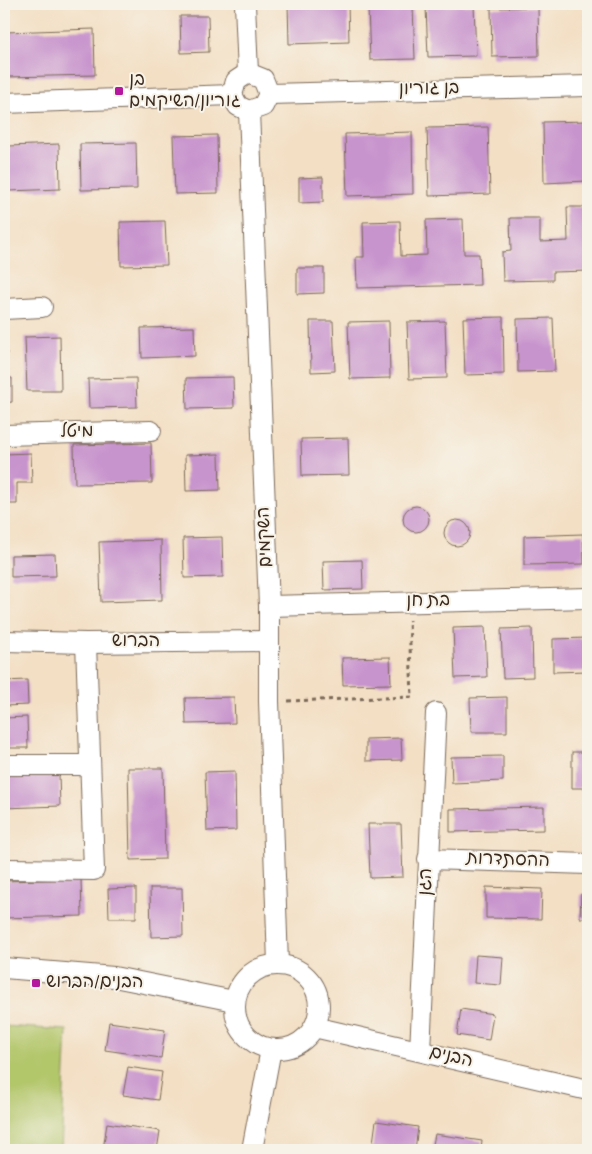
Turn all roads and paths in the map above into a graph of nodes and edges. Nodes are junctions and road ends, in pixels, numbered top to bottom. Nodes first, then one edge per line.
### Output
1 (245, 4) edge
2 (248, 73) junction
3 (588, 86) edge
4 (269, 94) junction
5 (232, 95) junction
6 (4, 103) edge
7 (249, 111) junction
8 (42, 307) dead end
9 (4, 308) edge
10 (151, 431) dead end
11 (4, 435) edge
12 (588, 598) edge
13 (408, 602) junction
14 (268, 606) junction
15 (4, 641) edge
16 (268, 641) junction
17 (86, 643) junction
18 (268, 701) junction
19 (436, 713) dead end
20 (4, 765) edge
21 (90, 765) junction
22 (428, 859) junction
23 (588, 864) edge
24 (4, 869) edge
25 (278, 964) junction
26 (4, 968) edge
27 (234, 1001) junction
28 (314, 1027) junction
29 (271, 1049) junction
30 (420, 1051) junction
31 (588, 1090) edge
32 (252, 1150) edge

1 - 2 street
2 - 4 street
2 - 5 street
3 - 4 street, בן גוריון
4 - 7 street
5 - 6 street
5 - 7 street
7 - 14 street, השקמים
8 - 9 street
10 - 11 street, מיטל
12 - 13 street, בת חן
13 - 14 street, בת חן
13 - 18 path
14 - 16 street, השקמים
15 - 17 street, הברוש
16 - 17 street, הברוש
16 - 18 street, השקמים
17 - 21 street
18 - 25 street, השקמים
19 - 22 street, הגן
20 - 21 street
21 - 24 street
22 - 23 street, ההסתדרות
22 - 30 street, הגן
25 - 27 street
25 - 28 street
26 - 27 street
27 - 29 street
28 - 29 street
28 - 30 street, הבנים
29 - 32 street
30 - 31 street, הבנים

